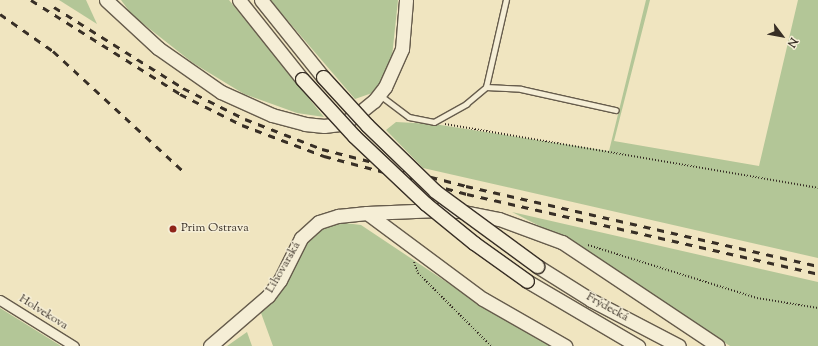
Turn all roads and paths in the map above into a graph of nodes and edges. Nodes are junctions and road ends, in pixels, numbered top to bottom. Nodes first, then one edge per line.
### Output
1 (106, 0) edge
2 (239, 0) edge
3 (260, 0) edge
4 (406, 0) edge
5 (506, 0) edge
6 (486, 87) junction
7 (380, 95) junction
8 (616, 110) dead end
9 (434, 122) junction
10 (818, 188) edge
11 (367, 213) junction
12 (567, 244) junction
13 (413, 261) dead end
14 (0, 300) edge
15 (818, 308) edge
16 (74, 346) edge
17 (210, 346) edge
18 (491, 346) edge
19 (565, 346) edge
20 (638, 346) edge
21 (679, 346) edge
22 (718, 346) edge

1 - 7 main road
2 - 20 main road, Frýdecká, bridge
3 - 21 main road, Frýdecká, bridge
4 - 7 main road
5 - 6 lane
6 - 8 lane
6 - 9 lane
7 - 9 lane
9 - 10 path
11 - 12 main road, Lihovarská
11 - 17 main road, Lihovarská
11 - 19 main road
12 - 15 path
12 - 22 main road, Lihovarská
13 - 18 path
14 - 16 street, Holvekova

